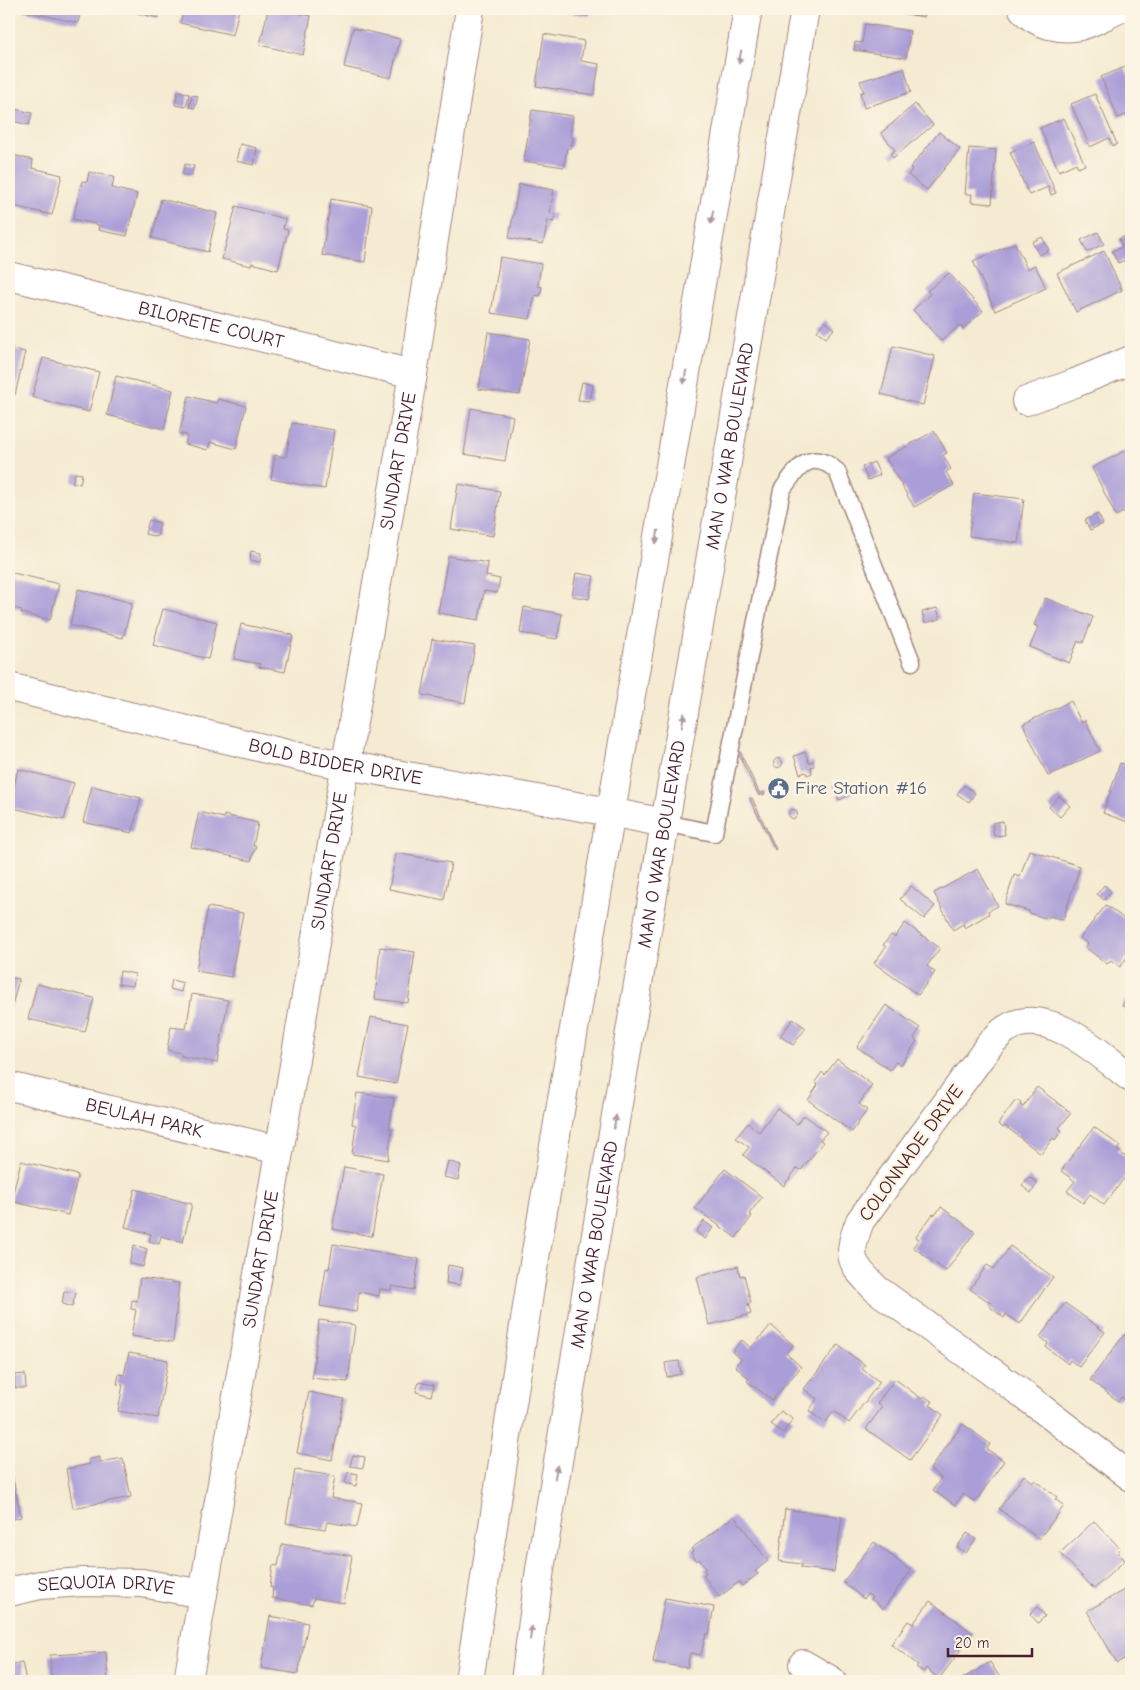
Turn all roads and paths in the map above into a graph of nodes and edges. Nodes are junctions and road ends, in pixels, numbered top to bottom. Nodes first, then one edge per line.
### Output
1 (470, 9) edge
2 (748, 9) edge
3 (805, 9) edge
4 (1023, 9) edge
5 (1119, 9) edge
6 (9, 276) edge
7 (1131, 360) edge
8 (414, 374) junction
9 (1026, 401) dead end
10 (912, 662) dead end
11 (9, 687) edge
12 (346, 765) junction
13 (610, 812) junction
14 (665, 823) junction
15 (1131, 1078) edge
16 (9, 1086) edge
17 (279, 1150) junction
18 (1131, 1477) edge
19 (9, 1592) edge
20 (202, 1594) junction
21 (803, 1664) dead end
22 (188, 1681) edge
23 (469, 1681) edge
24 (525, 1681) edge
25 (832, 1681) edge

1 - 8 street, SUNDART DRIVE
2 -> 13 street
14 -> 3 street, MAN O WAR BOULEVARD
4 - 5 street
6 - 8 street, BILORETE COURT
7 - 9 street
8 - 12 street, SUNDART DRIVE
10 - 14 lane
11 - 12 street, BOLD BIDDER DRIVE
12 - 13 street, BOLD BIDDER DRIVE
12 - 17 street, SUNDART DRIVE
13 - 14 street, BOLD BIDDER DRIVE
13 - 23 street
24 -> 14 street, MAN O WAR BOULEVARD
15 - 18 street, COLONNADE DRIVE
16 - 17 street, BEULAH PARK
17 - 20 street, SUNDART DRIVE
19 - 20 street, SEQUOIA DRIVE
20 - 22 street, SUNDART DRIVE
21 - 25 street

